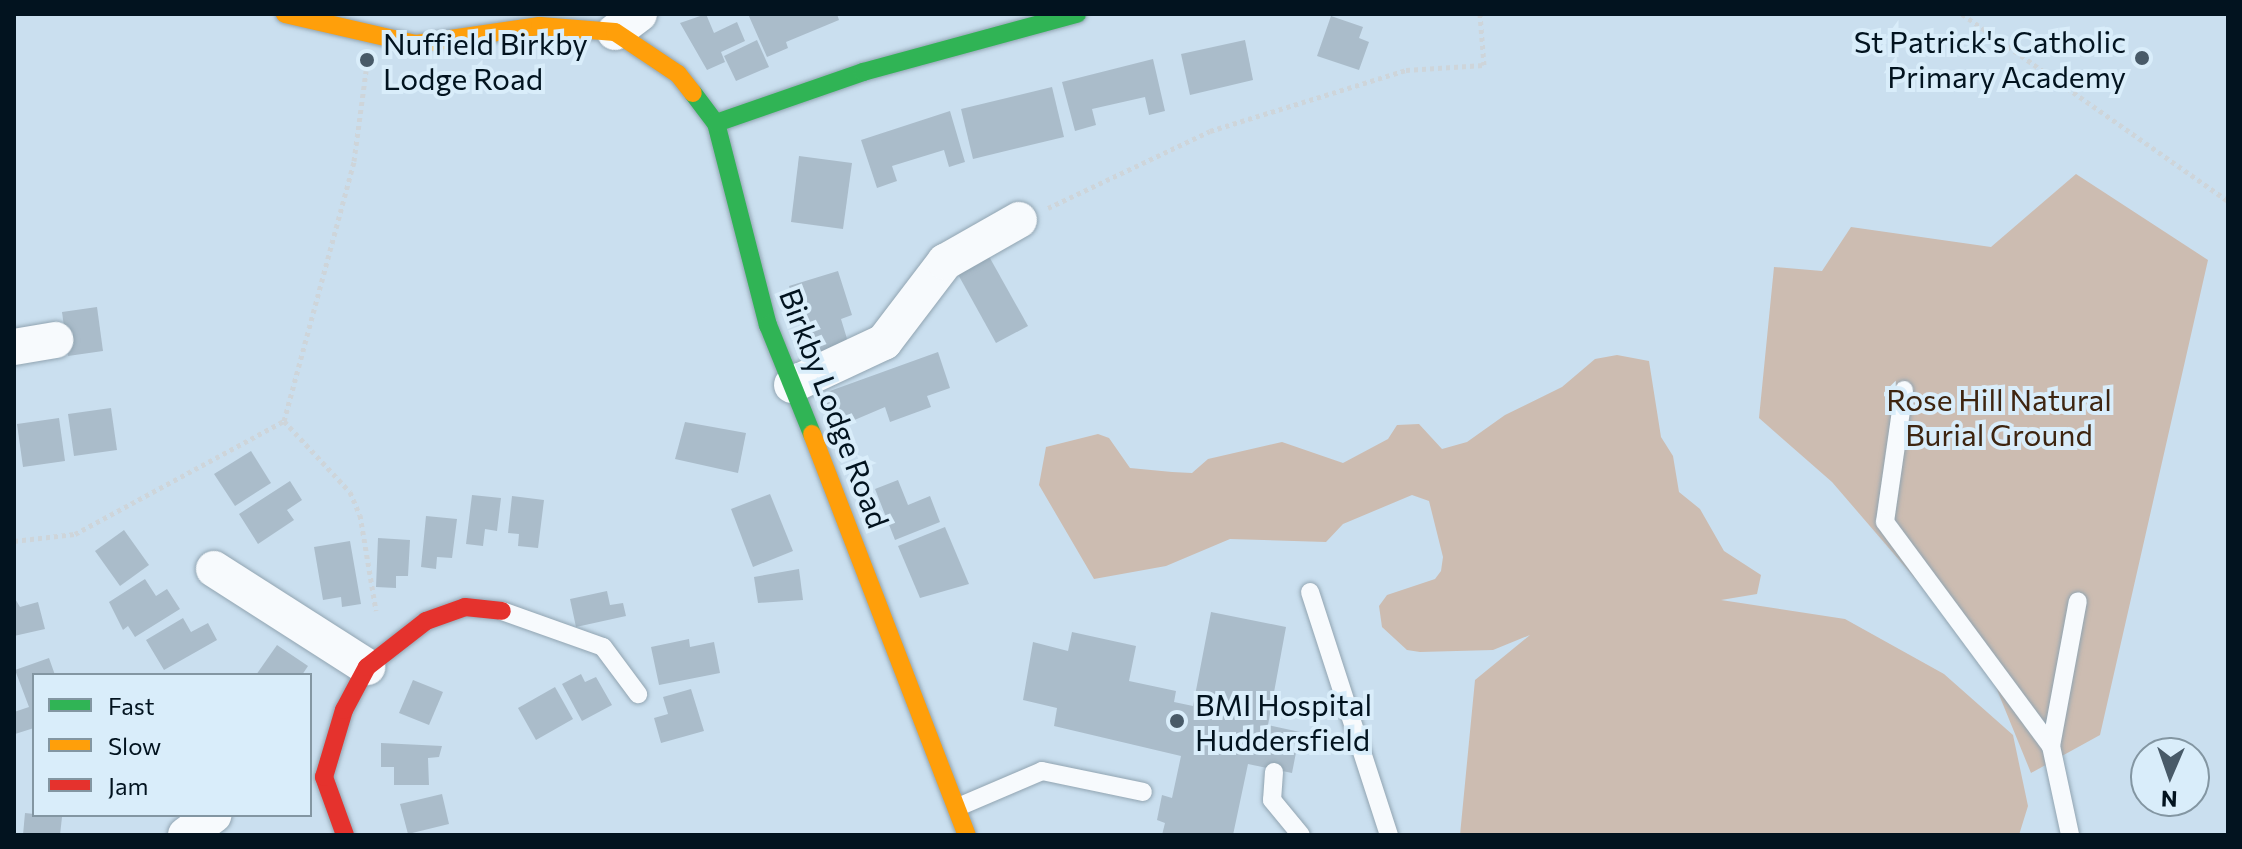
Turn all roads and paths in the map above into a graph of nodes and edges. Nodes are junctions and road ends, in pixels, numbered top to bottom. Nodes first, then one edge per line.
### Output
1 (285, 14) edge
2 (1077, 14) edge
3 (1480, 14) edge
4 (1962, 14) edge
5 (627, 23) edge
6 (371, 34) junction
7 (716, 123) junction
8 (2228, 201) edge
9 (1019, 220) joint
10 (55, 340) dead end
11 (14, 347) edge
12 (792, 385) junction
13 (1904, 390) dead end
14 (284, 421) junction
15 (14, 541) edge
16 (214, 569) dead end
17 (1310, 592) dead end
18 (2078, 601) dead end
19 (502, 611) joint
20 (380, 656) junction
21 (638, 694) dead end
22 (2051, 746) junction
23 (1274, 772) dead end
24 (317, 779) edge
25 (1143, 792) dead end
26 (958, 807) junction
27 (211, 817) edge
28 (186, 835) edge
29 (345, 835) edge
30 (967, 835) edge
31 (1301, 835) edge
32 (1389, 835) edge
33 (2070, 835) edge

1 - 6 street, Birkby Lodge Road
2 - 7 street
3 - 9 path
4 - 8 path
5 - 6 street, Birkby Lodge Road
5 - 7 street, Birkby Lodge Road
6 - 14 path
7 - 12 street, Birkby Lodge Road
9 - 12 street
10 - 11 street
12 - 26 street, Birkby Lodge Road
13 - 22 lane
14 - 15 path
14 - 20 path
16 - 20 street
17 - 32 lane
18 - 22 lane
19 - 20 street
19 - 21 lane
20 - 24 street
22 - 33 lane
23 - 31 lane
24 - 29 street
25 - 26 lane
26 - 30 street, Birkby Lodge Road
27 - 28 street

